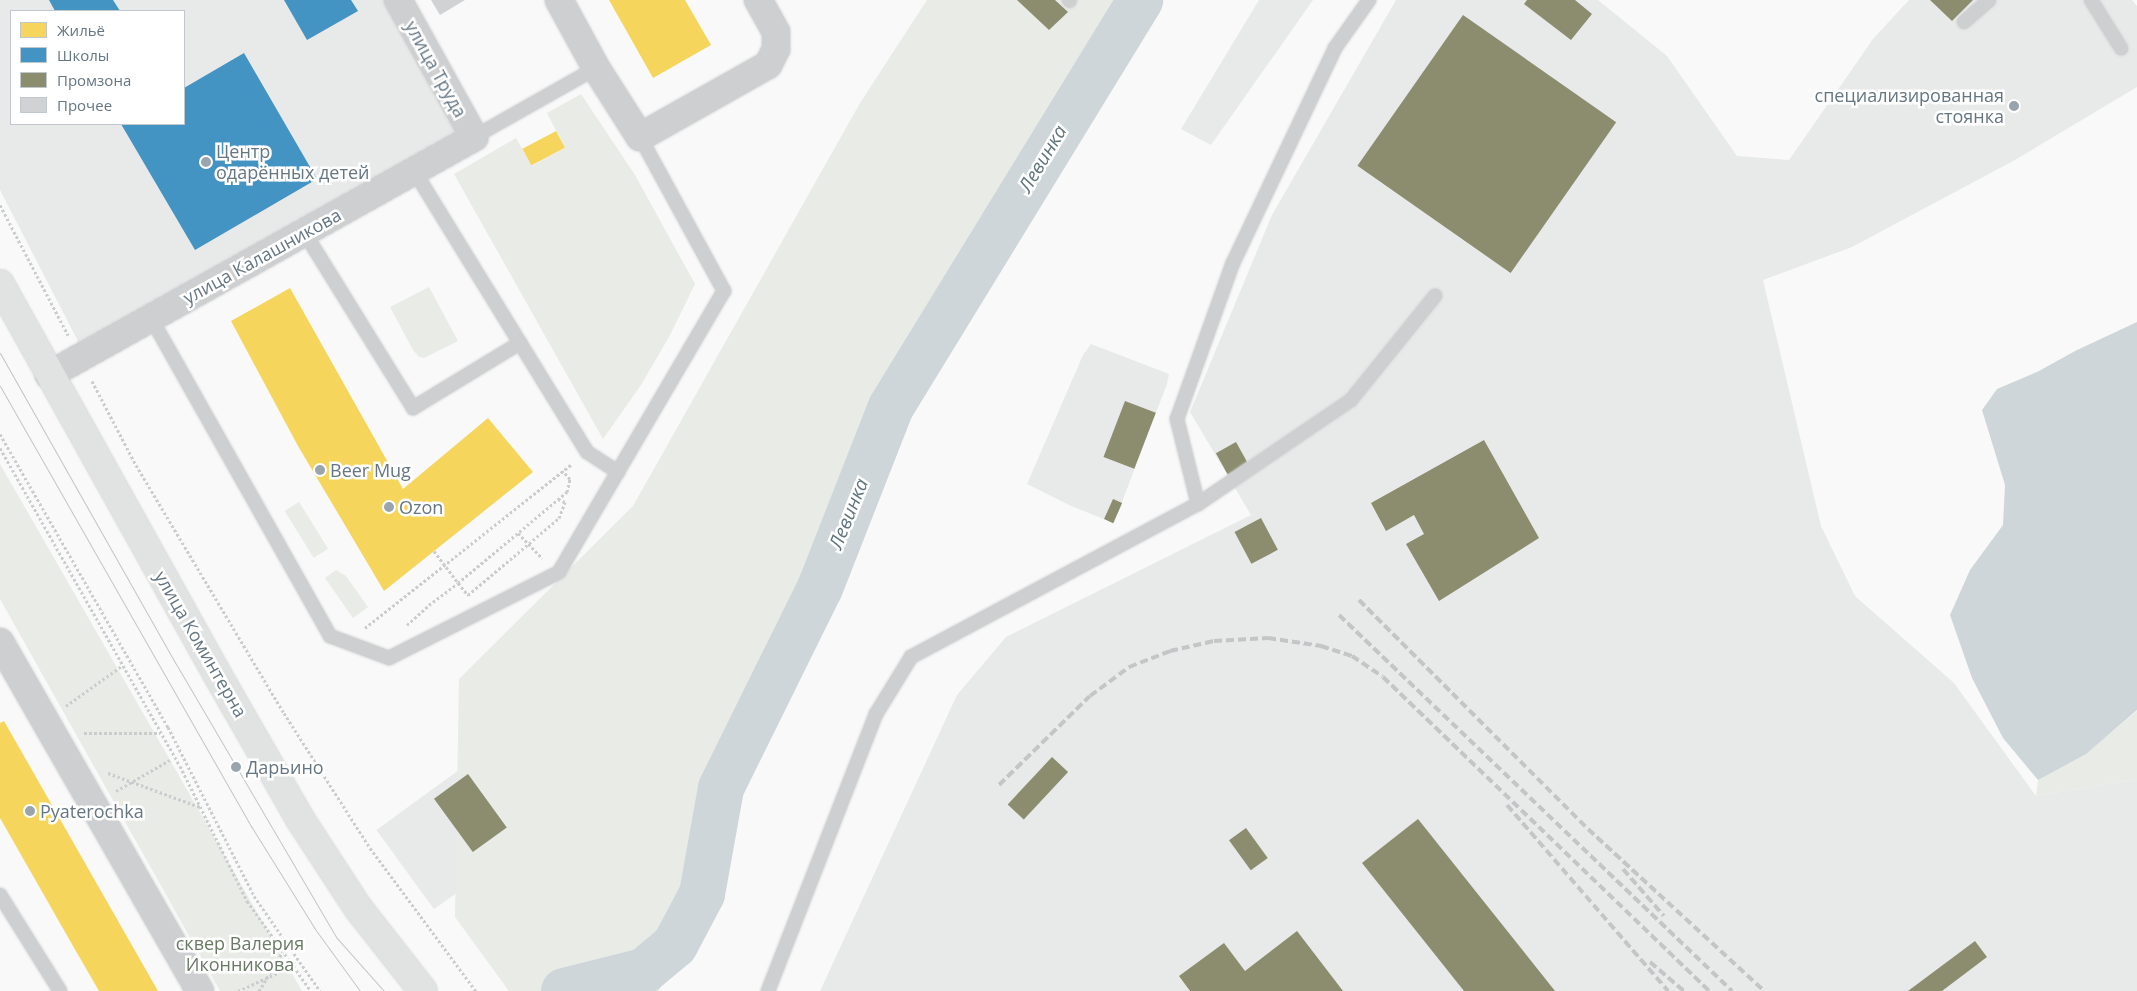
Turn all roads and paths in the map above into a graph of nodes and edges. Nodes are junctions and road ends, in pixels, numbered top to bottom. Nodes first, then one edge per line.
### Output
1 (398, 0) edge
2 (559, 0) edge
3 (758, 0) edge
4 (1369, 0) edge
5 (1990, 0) edge
6 (2091, 0) edge
7 (1964, 22) dead end
8 (2121, 48) dead end
9 (596, 68) junction
10 (474, 137) junction
11 (640, 137) junction
12 (414, 171) junction
13 (0, 205) edge
14 (304, 232) junction
15 (0, 284) edge
16 (1435, 296) dead end
17 (151, 318) junction
18 (520, 343) junction
19 (80, 358) junction
20 (49, 375) junction
21 (0, 434) edge
22 (0, 448) edge
23 (587, 452) junction
24 (563, 471) junction
25 (618, 472) junction
26 (558, 499) junction
27 (1198, 504) junction
28 (518, 534) junction
29 (527, 544) junction
30 (434, 551) dead end
31 (444, 565) junction
32 (558, 572) junction
33 (458, 583) junction
34 (401, 630) dead end
35 (347, 642) junction
36 (4, 658) edge
37 (123, 665) junction
38 (48, 727) junction
39 (161, 733) junction
40 (170, 760) dead end
41 (104, 772) dead end
42 (132, 782) junction
43 (110, 795) dead end
44 (200, 808) junction
45 (0, 895) edge
46 (283, 951) junction
47 (293, 966) junction
48 (266, 978) junction
49 (60, 991) edge
50 (200, 991) edge
51 (238, 991) edge
52 (259, 991) edge
53 (311, 991) edge
54 (320, 991) edge
55 (423, 991) edge
56 (476, 991) edge
57 (768, 991) edge

1 - 10 street, улица Труда
2 - 9 street
3 - 11 street
4 - 27 lane
5 - 7 lane
6 - 8 lane
9 - 10 lane
9 - 11 street
10 - 12 street, улица Калашникова
11 - 25 lane
12 - 14 street, улица Калашникова
12 - 18 lane
13 - 19 path
14 - 17 street, улица Калашникова
14 - 18 lane
15 - 20 main road, улица Коминтерна
16 - 27 lane
17 - 19 street, улица Калашникова
17 - 35 lane
18 - 23 lane
19 - 20 street, улица Калашникова
19 - 56 path
20 - 55 main road, улица Коминтерна
21 - 54 path
22 - 37 path
23 - 24 path
23 - 25 lane
24 - 26 path
24 - 31 path
25 - 32 lane
26 - 28 path
26 - 29 path
27 - 57 lane
28 - 29 path
28 - 33 path
29 - 32 path
29 - 33 path
30 - 31 path
31 - 33 path
31 - 35 path
32 - 35 lane
33 - 34 path
36 - 38 street
37 - 38 path
37 - 39 path
38 - 39 path
38 - 50 street
39 - 44 path
40 - 42 path
41 - 42 path
42 - 43 path
42 - 44 path
44 - 46 path
45 - 49 lane
46 - 47 path
46 - 48 path
47 - 48 path
47 - 53 path
48 - 51 path
48 - 52 path

